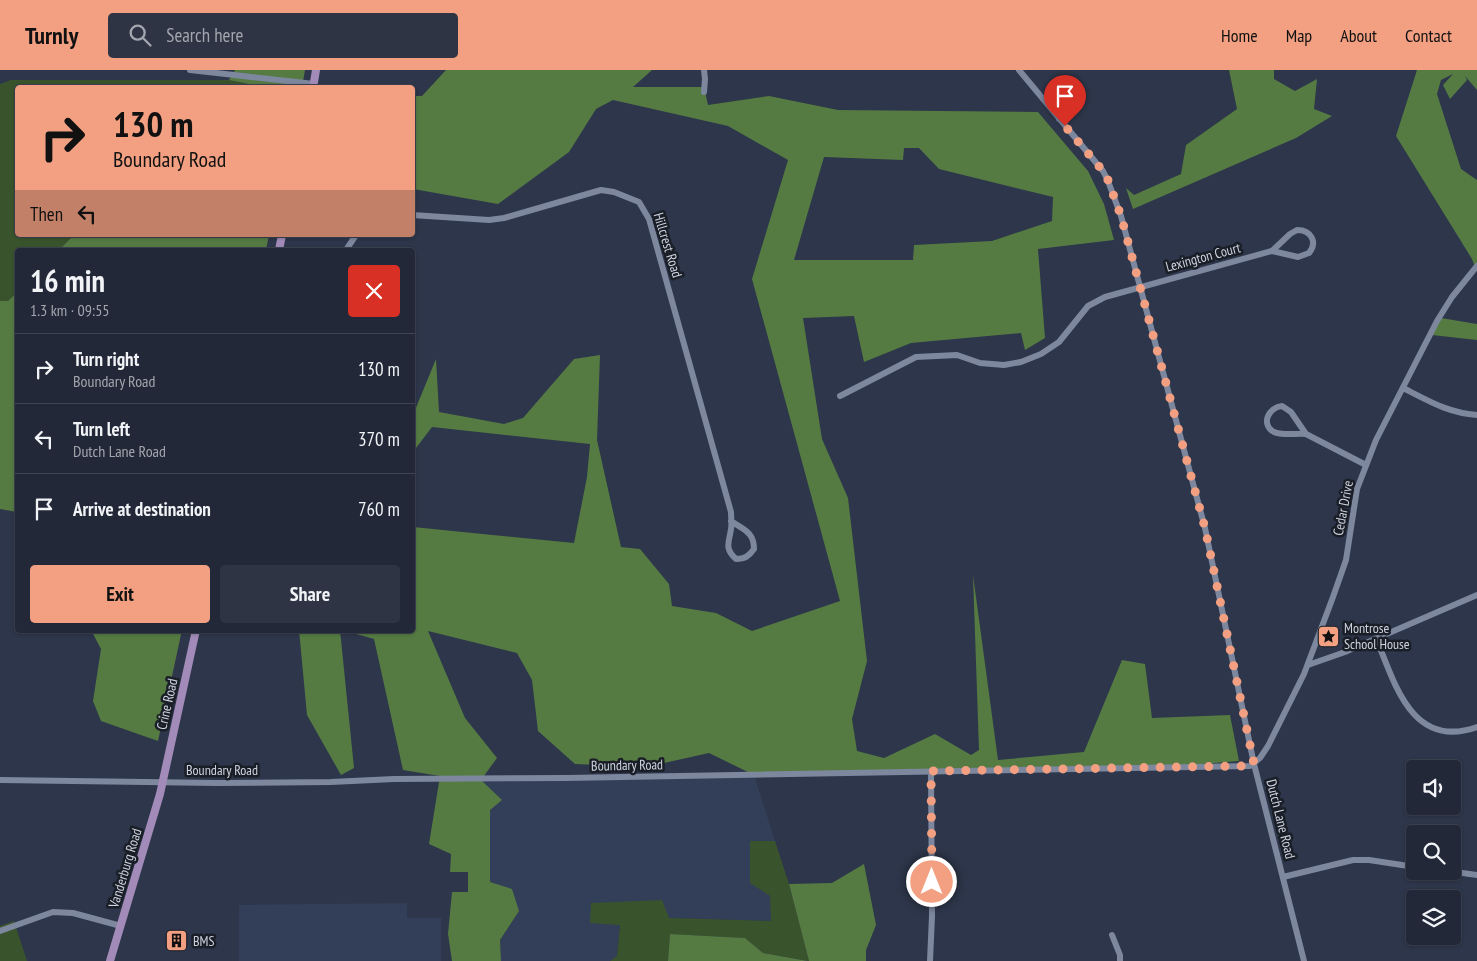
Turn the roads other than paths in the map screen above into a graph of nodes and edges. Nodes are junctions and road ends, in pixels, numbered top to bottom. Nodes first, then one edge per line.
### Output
1 (190, 70) edge
2 (316, 70) edge
3 (704, 70) edge
4 (1019, 70) edge
5 (305, 85) edge
6 (313, 85) edge
7 (704, 92) dead end
8 (1080, 100) dead end
9 (1059, 119) junction
10 (415, 215) edge
11 (355, 237) edge
12 (347, 248) edge
13 (1272, 251) junction
14 (1477, 266) edge
15 (1140, 287) junction
16 (1404, 388) junction
17 (840, 396) dead end
18 (1477, 415) edge
19 (1306, 434) junction
20 (1366, 465) junction
21 (732, 522) junction
22 (1477, 595) edge
23 (195, 633) edge
24 (1376, 638) junction
25 (1308, 664) junction
26 (1477, 727) edge
27 (1254, 764) junction
28 (931, 771) junction
29 (0, 780) edge
30 (162, 783) junction
31 (1406, 866) edge
32 (1461, 873) edge
33 (1477, 875) edge
34 (1283, 878) junction
35 (121, 926) junction
36 (0, 931) edge
37 (1112, 936) dead end
38 (110, 961) edge
39 (930, 961) edge
40 (1120, 961) edge
41 (1304, 961) edge

1 - 5 street
2 - 6 main road
3 - 7 street
4 - 9 street, Dutch Lane Road
8 - 9 street
9 - 15 street, Dutch Lane Road
10 - 21 street, Hillcrest Road
11 - 12 street
13 - 13 street
13 - 15 street, Lexington Court
14 - 16 street, Cedar Drive
15 - 17 street, Lexington Court
15 - 27 street, Dutch Lane Road
16 - 18 street
16 - 20 street, Cedar Drive
19 - 19 street
19 - 20 street
20 - 25 street, Cedar Drive
21 - 21 street, Hillcrest Road
22 - 24 street
23 - 30 main road, Crine Road
24 - 25 street
24 - 26 street
25 - 27 street, Cedar Drive
27 - 28 street, Boundary Road
27 - 34 street, Dutch Lane Road
28 - 30 street, Boundary Road
28 - 39 street
29 - 30 street, Boundary Road
30 - 35 main road, Vanderburg Road
31 - 34 street
32 - 33 street
34 - 41 street, Dutch Lane Road
35 - 36 street
35 - 38 main road, Vanderburg Road
37 - 40 street

